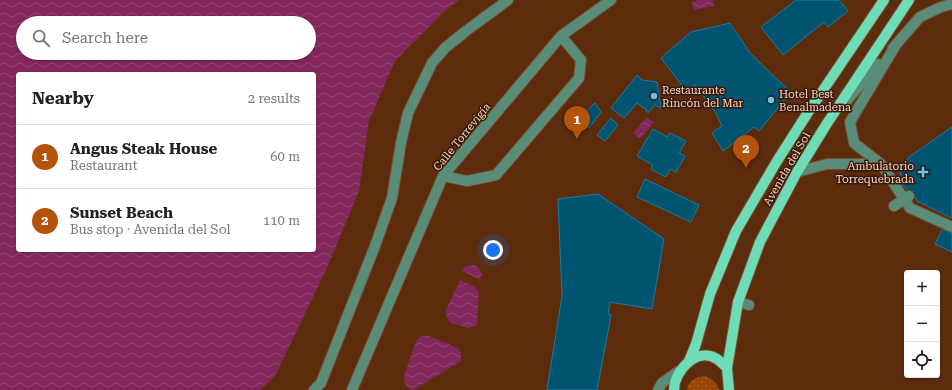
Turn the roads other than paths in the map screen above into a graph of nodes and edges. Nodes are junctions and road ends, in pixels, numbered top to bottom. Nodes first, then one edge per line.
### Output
1 (508, 0) edge
2 (611, 0) edge
3 (884, 0) edge
4 (909, 0) edge
5 (952, 4) edge
6 (561, 36) junction
7 (897, 43) junction
8 (826, 125) junction
9 (881, 164) junction
10 (797, 172) junction
11 (443, 176) junction
12 (907, 197) junction
13 (894, 206) dead end
14 (952, 227) edge
15 (738, 302) junction
16 (749, 305) dead end
17 (689, 361) junction
18 (727, 368) junction
19 (680, 371) junction
20 (314, 390) edge
21 (352, 390) edge
22 (658, 390) edge
23 (674, 390) edge
24 (731, 390) edge

1 - 20 street
2 - 6 street, Calle Torrevigía
3 - 17 main road, Avenida del Sol
4 - 8 main road, Avenida del Sol
5 - 7 street
6 - 11 street, Calle Torrevigía
6 - 11 street
7 - 8 street
7 - 9 street
8 - 10 main road, Avenida del Sol
9 - 10 street
9 - 12 street
10 - 15 main road, Avenida del Sol
11 - 21 street, Calle Torrevigía
12 - 13 street
12 - 14 street
15 - 16 street
15 - 18 main road, Avenida del Sol
17 - 18 main road
17 - 19 main road
18 - 24 main road, Avenida del Sol
19 - 22 street
19 - 23 main road

